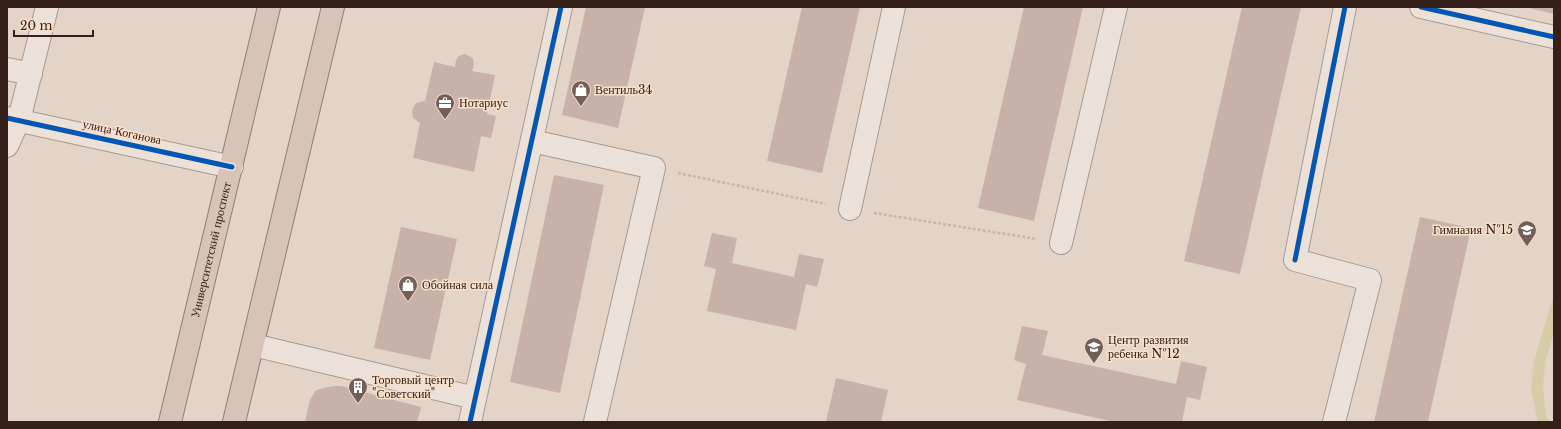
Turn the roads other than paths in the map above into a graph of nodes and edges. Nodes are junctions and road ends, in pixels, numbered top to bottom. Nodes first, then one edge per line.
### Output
1 (47, 7) edge
2 (269, 7) edge
3 (333, 7) edge
4 (561, 7) edge
5 (894, 7) edge
6 (1116, 7) edge
7 (1345, 7) edge
8 (1421, 7) edge
9 (1554, 37) edge
10 (7, 69) edge
11 (31, 74) junction
12 (13, 119) edge
13 (532, 141) junction
14 (7, 146) edge
15 (232, 167) junction
16 (850, 209) dead end
17 (1061, 243) dead end
18 (253, 345) junction
19 (475, 398) junction
20 (170, 422) edge
21 (234, 422) edge
22 (470, 422) edge
23 (595, 422) edge
24 (1334, 422) edge

1 - 11 street
2 - 15 highway, Университетский проспект
3 - 18 highway
4 - 13 street
5 - 16 street
6 - 17 street
7 - 24 street
8 - 9 street
10 - 11 street
11 - 12 street
12 - 14 street
12 - 15 street, улица Коганова
13 - 19 street
13 - 23 street
15 - 20 highway, Университетский проспект
18 - 19 street
18 - 21 highway
19 - 22 street

